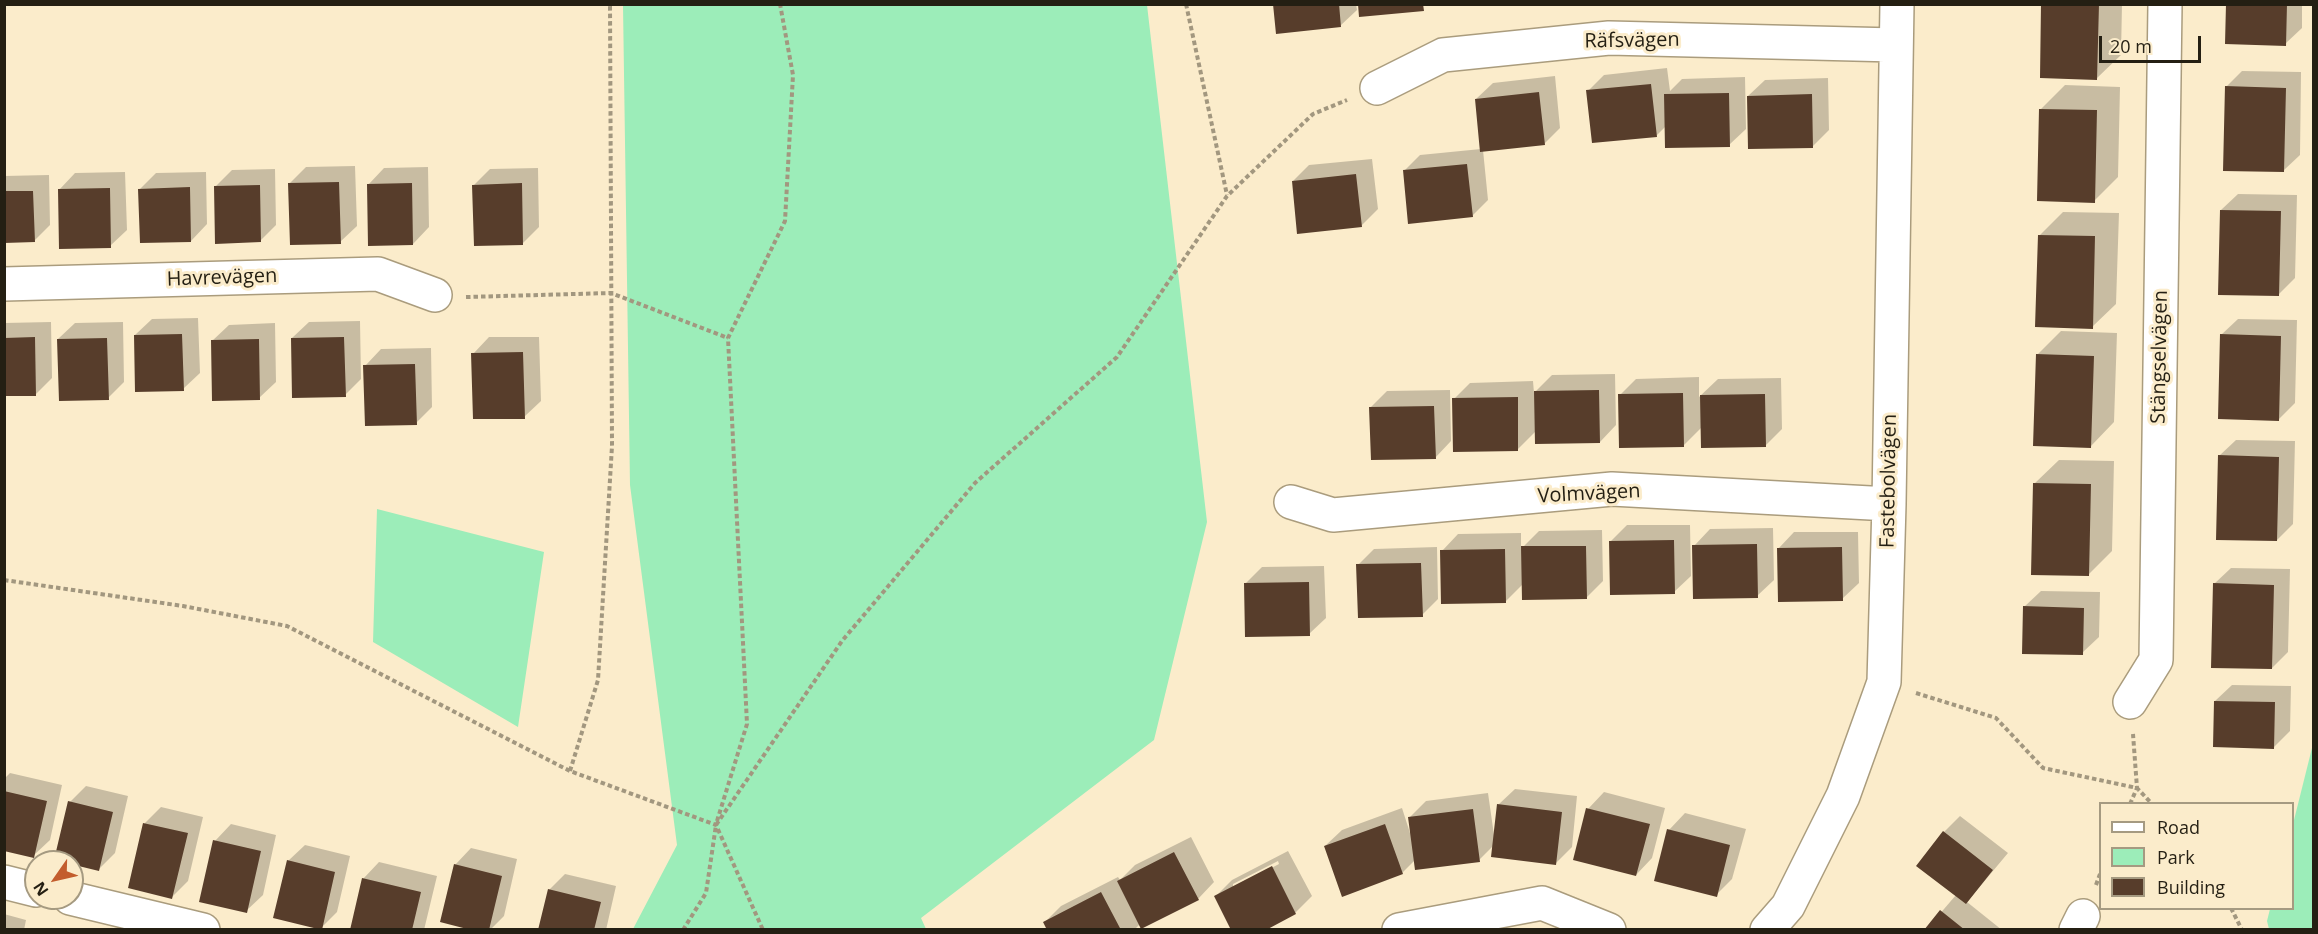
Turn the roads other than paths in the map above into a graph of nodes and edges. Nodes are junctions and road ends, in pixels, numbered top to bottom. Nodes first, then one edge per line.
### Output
1 (1897, 4) edge
2 (2165, 4) edge
3 (1895, 45) junction
4 (1377, 88) road end
5 (4, 284) edge
6 (435, 295) road end
7 (1291, 502) dead end
8 (1889, 504) junction
9 (2130, 702) road end
10 (4, 882) edge
11 (24, 887) edge
12 (84, 901) edge
13 (203, 930) edge
14 (1399, 930) edge
15 (1609, 930) edge
16 (1767, 930) edge

1 - 3 street, Fastebolvägen
2 - 9 street, Stängselvägen
3 - 4 street, Räfsvägen
3 - 8 street, Fastebolvägen
5 - 6 street, Havrevägen
7 - 8 street, Volmvägen
8 - 16 street, Fastebolvägen
10 - 11 street
12 - 13 street
14 - 15 street

